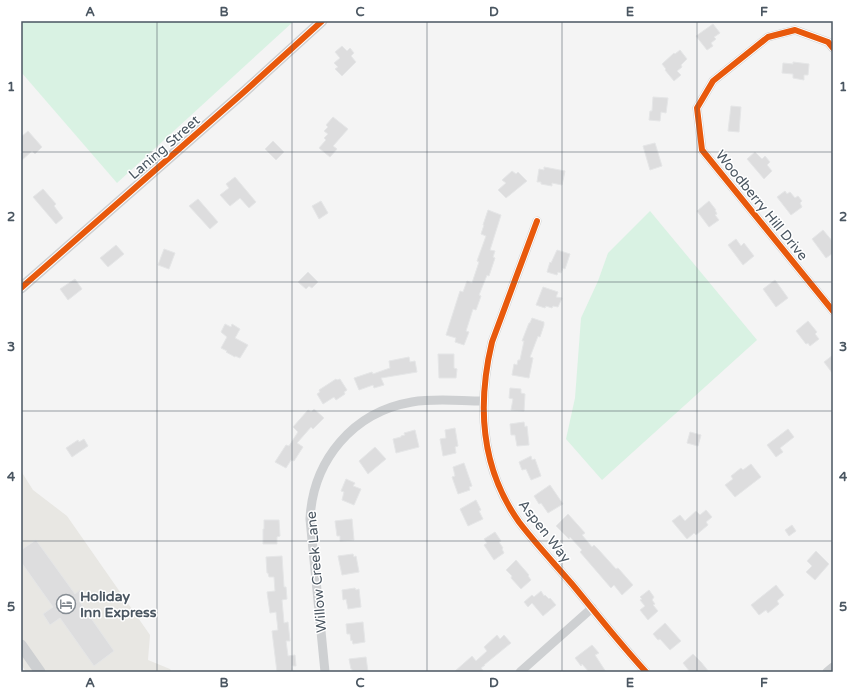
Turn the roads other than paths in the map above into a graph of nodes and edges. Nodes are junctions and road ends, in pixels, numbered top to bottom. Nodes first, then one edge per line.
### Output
1 (322, 21) edge
2 (833, 48) edge
3 (537, 221) dead end
4 (21, 288) edge
5 (833, 311) edge
6 (483, 401) junction
7 (592, 608) junction
8 (21, 644) edge
9 (833, 667) edge
10 (40, 672) edge
11 (325, 672) edge
12 (520, 672) edge
13 (646, 672) edge
14 (826, 672) edge

1 - 4 street, Laning Street
2 - 5 street, Woodberry Hill Drive
3 - 6 street, Aspen Way
6 - 7 street, Aspen Way
6 - 11 street, Willow Creek Lane
7 - 12 street
7 - 13 street, Aspen Way
8 - 10 street
9 - 14 street

